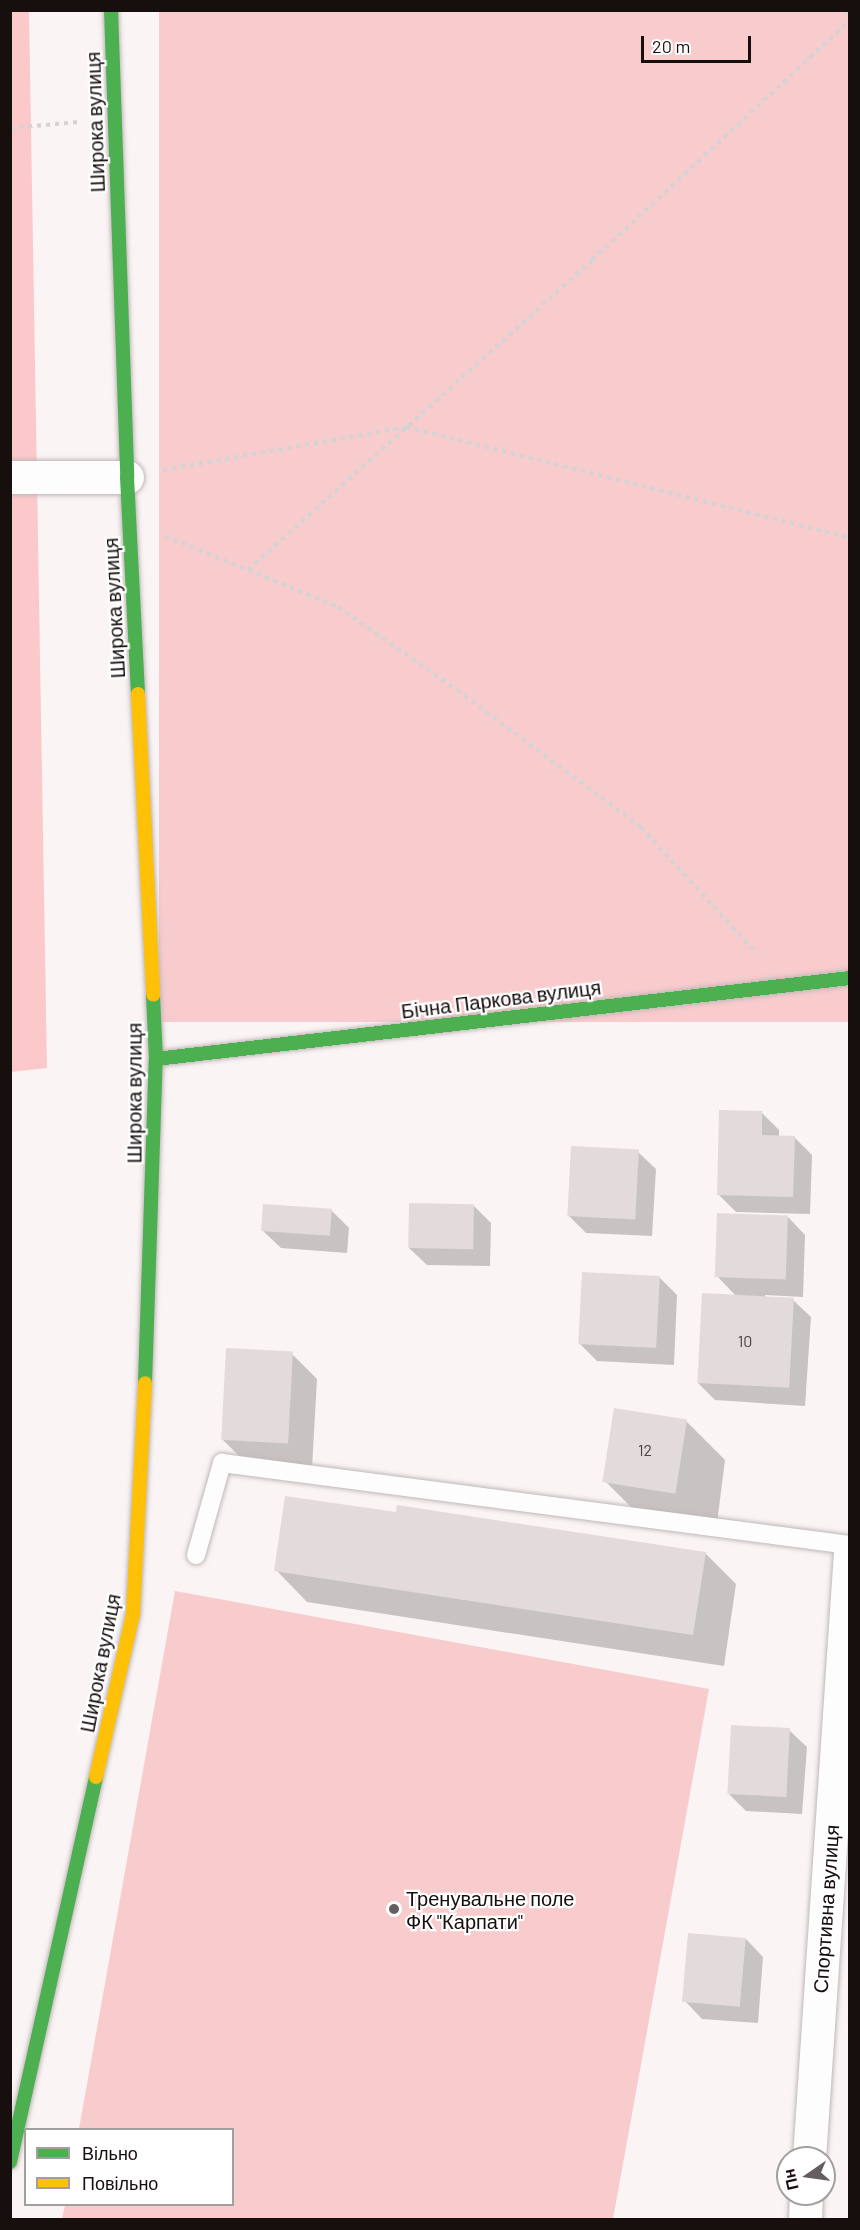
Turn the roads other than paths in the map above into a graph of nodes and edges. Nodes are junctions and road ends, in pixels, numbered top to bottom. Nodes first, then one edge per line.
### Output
1 (111, 10) edge
2 (10, 477) edge
3 (127, 477) junction
4 (849, 978) edge
5 (156, 1059) junction
6 (849, 1545) edge
7 (849, 1552) edge
8 (196, 1555) dead end
9 (810, 2146) edge
10 (10, 2162) edge

1 - 3 street, Широка вулиця
2 - 3 street
3 - 5 street, Широка вулиця
4 - 5 street, Бічна Паркова вулиця
5 - 10 street, Широка вулиця
6 - 8 lane
7 - 9 street, Спортивна вулиця

